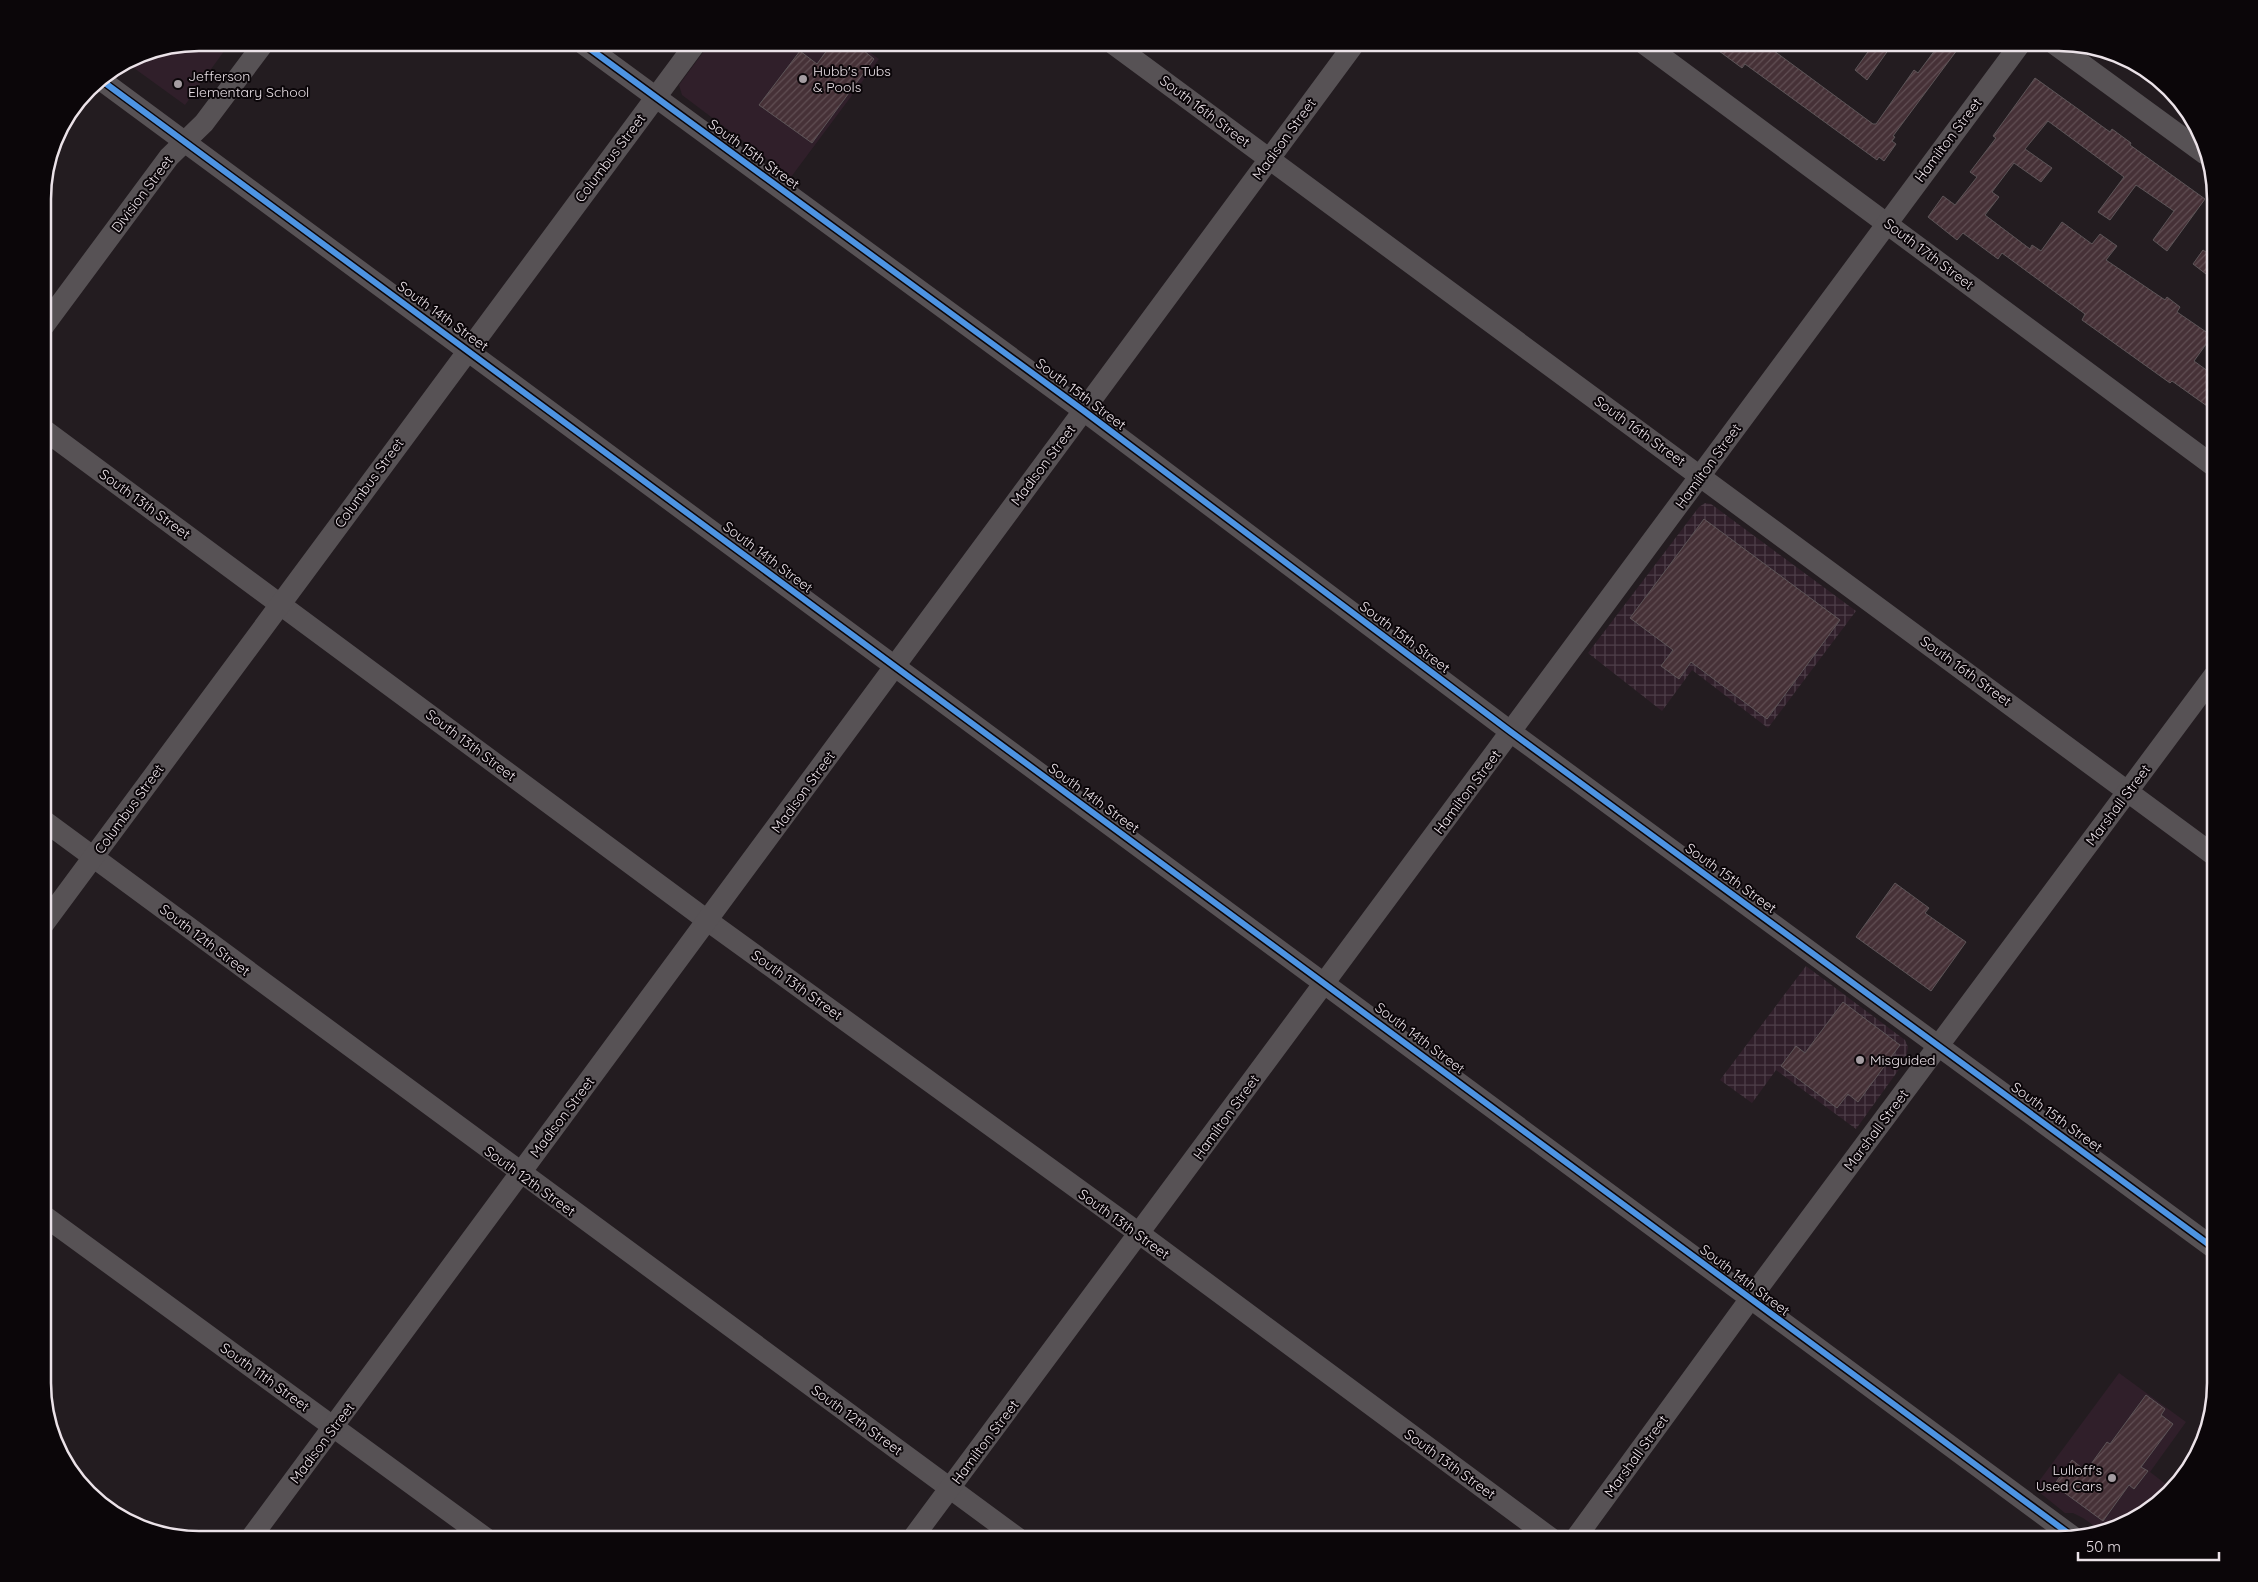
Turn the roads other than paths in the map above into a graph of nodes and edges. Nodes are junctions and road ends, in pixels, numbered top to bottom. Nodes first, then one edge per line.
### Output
1 (1125, 51) edge
2 (1348, 51) edge
3 (1655, 51) edge
4 (2014, 51) edge
5 (257, 52) edge
6 (595, 52) edge
7 (689, 52) edge
8 (2067, 52) edge
9 (106, 85) edge
10 (655, 97) junction
11 (185, 142) junction
12 (2197, 148) edge
13 (1269, 159) junction
14 (1887, 223) junction
15 (52, 315) edge
16 (468, 350) junction
17 (1084, 411) junction
18 (52, 436) edge
19 (2207, 460) edge
20 (1701, 476) junction
21 (280, 604) junction
22 (895, 667) junction
23 (2207, 686) edge
24 (1511, 732) junction
25 (2128, 792) junction
26 (52, 827) edge
27 (2207, 849) edge
28 (93, 857) junction
29 (52, 913) edge
30 (708, 921) junction
31 (1325, 983) junction
32 (1939, 1046) junction
33 (520, 1174) junction
34 (52, 1222) edge
35 (1140, 1234) junction
36 (2207, 1242) edge
37 (1750, 1299) junction
38 (333, 1427) junction
39 (950, 1488) junction
40 (2064, 1530) edge
41 (257, 1531) edge
42 (474, 1531) edge
43 (919, 1531) edge
44 (1007, 1531) edge
45 (1540, 1531) edge
46 (1582, 1531) edge

1 - 13 street, South 16th Street
2 - 13 street, Madison Street
3 - 14 street, South 17th Street
4 - 14 street, Hamilton Street
5 - 11 street, Division Street
6 - 10 street, South 15th Street
7 - 10 street, Columbus Street
8 - 12 street
9 - 11 street, South 14th Street
10 - 16 street, Columbus Street
10 - 17 street, South 15th Street
11 - 15 street, Division Street
11 - 16 street, South 14th Street
13 - 17 street, Madison Street
13 - 20 street, South 16th Street
14 - 19 street, South 17th Street
14 - 20 street, Hamilton Street
16 - 21 street, Columbus Street
16 - 22 street, South 14th Street
17 - 22 street, Madison Street
17 - 24 street, South 15th Street
18 - 21 street, South 13th Street
20 - 24 street, Hamilton Street
20 - 25 street, South 16th Street
21 - 28 street, Columbus Street
21 - 30 street, South 13th Street
22 - 30 street, Madison Street
22 - 31 street, South 14th Street
23 - 25 street, Marshall Street
24 - 31 street, Hamilton Street
24 - 32 street, South 15th Street
25 - 27 street, South 16th Street
25 - 32 street, Marshall Street
26 - 28 street, South 12th Street
28 - 29 street, Columbus Street
28 - 33 street, South 12th Street
30 - 33 street, Madison Street
30 - 35 street, South 13th Street
31 - 35 street, Hamilton Street
31 - 37 street, South 14th Street
32 - 36 street, South 15th Street
32 - 37 street, Marshall Street
33 - 38 street, Madison Street
33 - 39 street, South 12th Street
34 - 38 street, South 11th Street
35 - 39 street, Hamilton Street
35 - 45 street, South 13th Street
37 - 40 street, South 14th Street
37 - 46 street, Marshall Street
38 - 41 street, Madison Street
38 - 42 street, South 11th Street
39 - 43 street, Hamilton Street
39 - 44 street, South 12th Street

